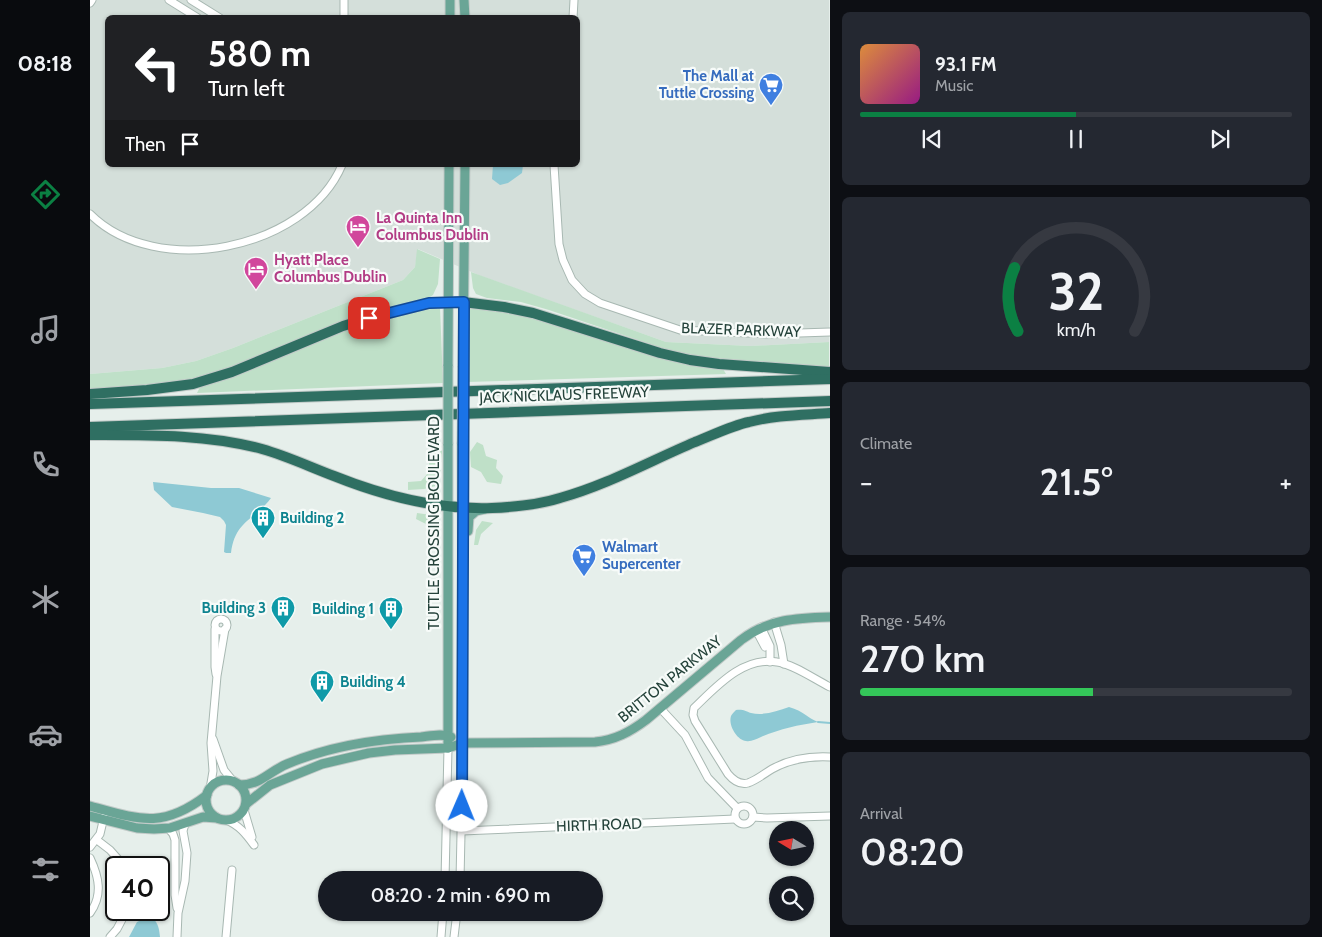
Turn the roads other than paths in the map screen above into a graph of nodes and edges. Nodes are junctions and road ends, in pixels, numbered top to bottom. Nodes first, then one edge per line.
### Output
1 (169, 0) edge
2 (190, 0) edge
3 (344, 0) edge
4 (450, 0) edge
5 (464, 0) edge
6 (574, 0) edge
7 (193, 15) edge
8 (215, 15) edge
9 (344, 15) edge
10 (450, 15) edge
11 (465, 15) edge
12 (573, 15) edge
13 (341, 167) edge
14 (449, 167) edge
15 (465, 167) edge
16 (554, 167) edge
17 (90, 214) edge
18 (448, 302) junction
19 (464, 302) junction
20 (830, 332) edge
21 (830, 372) edge
22 (830, 379) edge
23 (90, 394) edge
24 (830, 401) edge
25 (90, 404) edge
26 (830, 413) edge
27 (90, 427) edge
28 (90, 435) edge
29 (448, 505) junction
30 (462, 507) junction
31 (492, 508) junction
32 (463, 568) junction
33 (830, 617) edge
34 (774, 622) junction
35 (215, 629) junction
36 (759, 629) junction
37 (225, 630) junction
38 (781, 645) junction
39 (768, 649) junction
40 (767, 662) junction
41 (784, 664) junction
42 (217, 676) junction
43 (830, 687) edge
44 (660, 708) junction
45 (212, 736) junction
46 (448, 736) junction
47 (463, 743) junction
48 (448, 748) junction
49 (830, 757) edge
50 (236, 783) junction
51 (208, 792) junction
52 (90, 806) edge
53 (245, 807) junction
54 (737, 808) junction
55 (106, 810) junction
56 (90, 816) edge
57 (830, 816) edge
58 (753, 817) junction
59 (221, 819) junction
60 (735, 819) junction
61 (104, 820) junction
62 (185, 824) junction
63 (168, 828) junction
64 (462, 831) junction
65 (97, 840) junction
66 (90, 847) edge
67 (115, 856) edge
68 (90, 858) edge
69 (232, 870) dead end
70 (445, 871) edge
71 (460, 871) edge
72 (178, 913) junction
73 (90, 914) edge
74 (121, 921) edge
75 (442, 921) edge
76 (456, 921) edge
77 (110, 937) edge
78 (177, 937) edge
79 (226, 937) edge
80 (441, 937) edge
81 (454, 937) edge

1 - 7 street
2 - 8 street
3 - 9 street
4 - 10 main road
5 - 11 main road
6 - 12 street
13 - 17 street
14 - 18 main road, TUTTLE CROSSING BOULEVARD
15 - 19 main road, TUTTLE CROSSING BOULEVARD
16 - 20 street, BLAZER PARKWAY
18 - 19 highway
18 - 23 highway
18 - 29 main road, TUTTLE CROSSING BOULEVARD, bridge
19 - 21 highway
19 - 30 main road, TUTTLE CROSSING BOULEVARD, bridge
22 - 25 highway, JACK NICKLAUS FREEWAY
24 - 27 highway, JACK NICKLAUS FREEWAY
26 - 31 highway
28 - 29 highway
29 - 30 highway
29 - 46 main road, TUTTLE CROSSING BOULEVARD
30 - 31 highway
30 - 32 main road, TUTTLE CROSSING BOULEVARD
31 - 32 main road
32 - 47 main road, TUTTLE CROSSING BOULEVARD
33 - 34 main road, BRITTON PARKWAY
34 - 36 main road, BRITTON PARKWAY
34 - 38 street
35 - 37 street
35 - 37 street
35 - 42 street
36 - 39 street
36 - 44 main road, BRITTON PARKWAY
37 - 42 street
38 - 39 street
38 - 41 street
39 - 40 street
40 - 41 street
40 - 49 street
41 - 43 street
42 - 45 street
44 - 47 main road, BRITTON PARKWAY
44 - 54 street
45 - 50 street
45 - 51 street
46 - 47 main road
46 - 48 main road, TUTTLE CROSSING BOULEVARD
46 - 50 main road
47 - 48 main road
47 - 64 street, TUTTLE CROSSING BOULEVARD
48 - 53 main road
48 - 70 street, TUTTLE CROSSING BOULEVARD
50 - 51 main road
50 - 53 main road
51 - 55 main road
51 - 59 main road
52 - 55 main road
53 - 59 main road
53 - 59 street
54 - 58 street
54 - 60 street
55 - 61 street
56 - 61 main road
57 - 58 street
58 - 60 street
59 - 62 main road
60 - 64 street, HIRTH ROAD
61 - 63 main road
61 - 65 street
62 - 63 main road
62 - 72 street
63 - 72 street
64 - 71 street, TUTTLE CROSSING BOULEVARD
65 - 66 street
65 - 67 street
68 - 73 street
69 - 79 street
72 - 78 street
74 - 77 street
75 - 80 street
76 - 81 street

